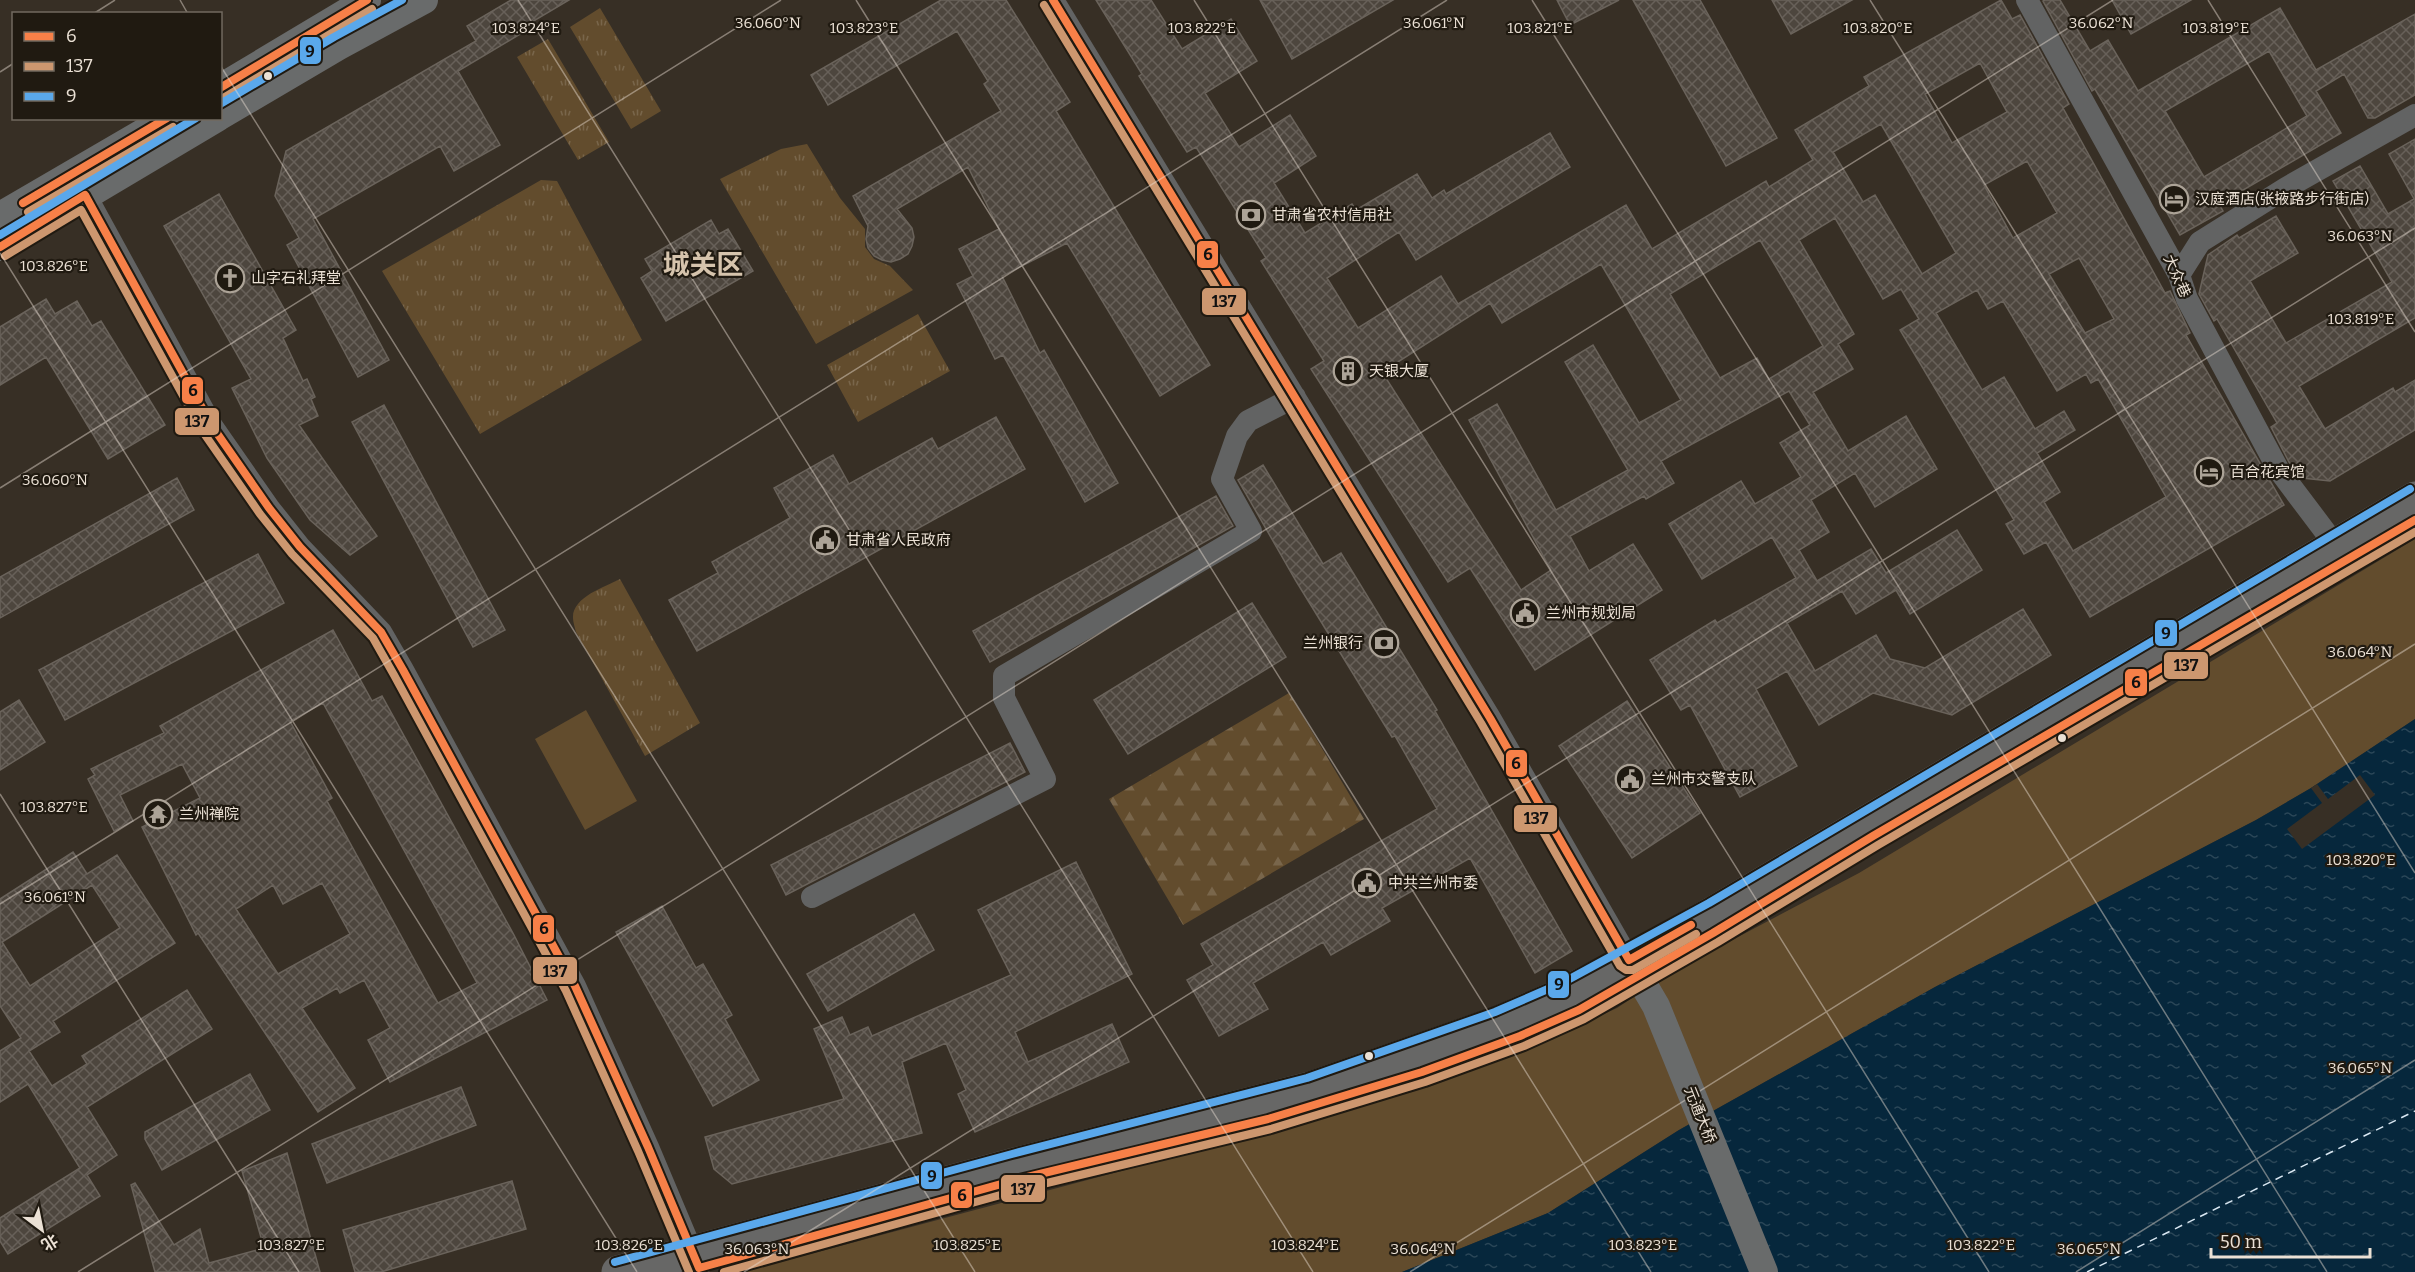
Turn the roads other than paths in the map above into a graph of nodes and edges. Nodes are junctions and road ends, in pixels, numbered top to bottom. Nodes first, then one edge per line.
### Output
1 (367, 0) edge
2 (424, 0) edge
3 (1053, 0) edge
4 (2027, 0) edge
5 (222, 87) edge
6 (222, 115) edge
7 (2415, 115) edge
8 (165, 120) edge
9 (213, 120) edge
10 (79, 184) junction
11 (0, 216) edge
12 (0, 247) edge
13 (2179, 274) junction
14 (1295, 397) junction
15 (2415, 498) edge
16 (2415, 520) edge
17 (2336, 546) junction
18 (813, 897) dead end
19 (1634, 968) junction
20 (691, 1264) edge
21 (618, 1272) edge
22 (1764, 1272) edge

1 - 5 main road
2 - 6 main road
3 - 14 street
4 - 13 street, 大众巷
7 - 13 street
8 - 10 main road
9 - 10 main road
10 - 11 main road
10 - 12 main road
10 - 20 street
13 - 17 street, 大众巷
14 - 18 street
14 - 19 street
15 - 17 highway
16 - 19 highway
17 - 19 highway
19 - 20 highway
19 - 22 main road, 元通大桥
20 - 21 highway

